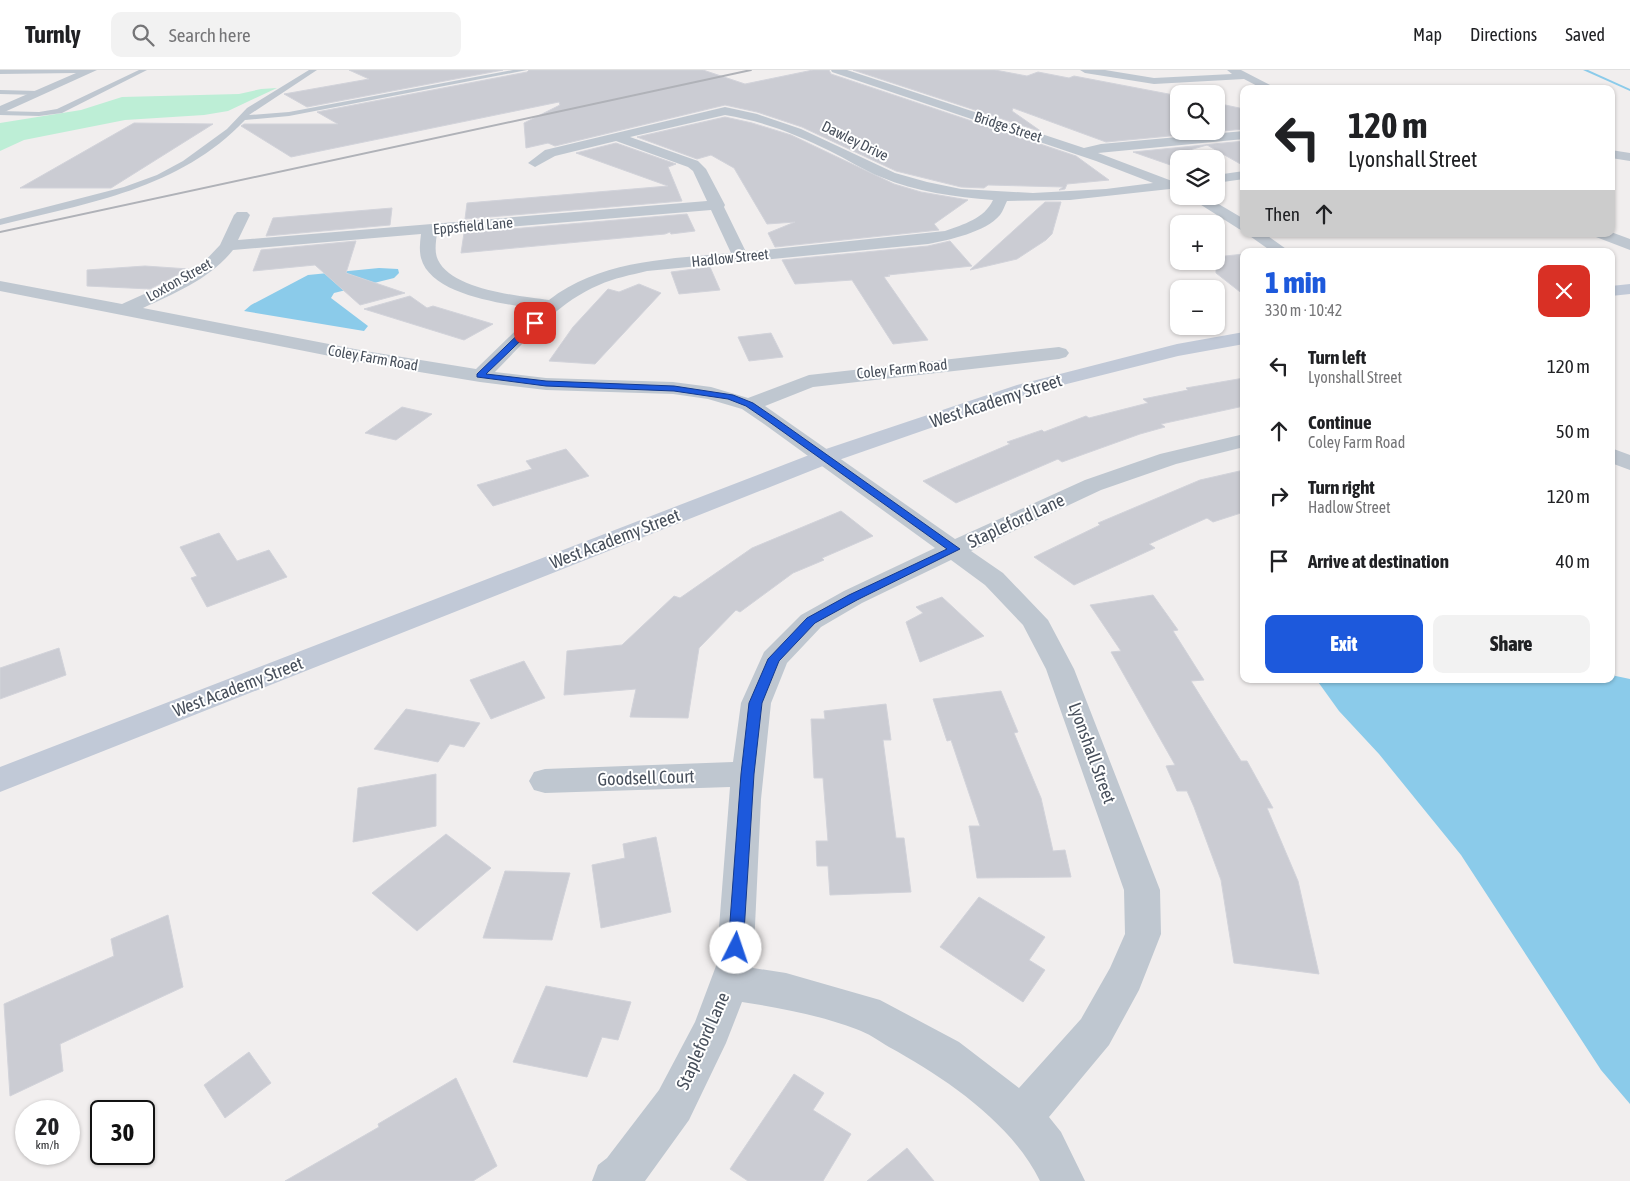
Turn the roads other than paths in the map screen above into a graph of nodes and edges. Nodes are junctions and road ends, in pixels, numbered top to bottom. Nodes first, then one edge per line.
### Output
1 (92, 70) edge
2 (99, 70) edge
3 (144, 70) edge
4 (314, 70) edge
5 (524, 70) edge
6 (836, 70) edge
7 (1085, 70) edge
8 (1232, 70) edge
9 (0, 71) edge
10 (1246, 76) junction
11 (1138, 80) junction
12 (1265, 85) edge
13 (0, 92) edge
14 (1126, 92) dead end
15 (38, 93) junction
16 (0, 111) edge
17 (242, 118) junction
18 (1240, 135) edge
19 (618, 137) junction
20 (1630, 147) edge
21 (1615, 148) edge
22 (1084, 152) junction
23 (1615, 155) edge
24 (1630, 157) edge
25 (535, 163) dead end
26 (1240, 176) edge
27 (1225, 178) edge
28 (1170, 184) edge
29 (1170, 187) edge
30 (1002, 197) junction
31 (718, 205) junction
32 (1209, 205) edge
33 (242, 215) dead end
34 (0, 222) edge
35 (1240, 224) edge
36 (429, 230) junction
37 (1260, 237) edge
38 (1610, 237) edge
39 (1630, 245) edge
40 (228, 246) junction
41 (1276, 248) edge
42 (740, 257) junction
43 (0, 286) edge
44 (1630, 289) edge
45 (1615, 291) edge
46 (553, 306) junction
47 (123, 311) junction
48 (1240, 339) edge
49 (1059, 352) dead end
50 (480, 376) junction
51 (750, 405) junction
52 (1240, 441) edge
53 (825, 457) junction
54 (1615, 457) edge
55 (1630, 463) edge
56 (954, 549) junction
57 (747, 774) junction
58 (0, 780) edge
59 (545, 781) dead end
60 (729, 982) junction
61 (1022, 1116) junction
62 (614, 1181) edge
63 (1063, 1181) edge

1 - 2 street
1 - 9 street
1 - 15 street
3 - 16 lane
4 - 17 lane
5 - 17 lane
6 - 22 street, Bridge Street
7 - 11 street
8 - 10 street
10 - 11 street
10 - 12 street
11 - 14 street
13 - 15 lane
15 - 16 street
17 - 34 lane
18 - 22 street
19 - 25 street, Dawley Drive
19 - 30 street, Dawley Drive
19 - 31 street
20 - 21 street
22 - 28 street, Bridge Street
23 - 24 street
26 - 27 street
29 - 30 street, Dawley Drive
30 - 42 street, Hadlow Street
31 - 36 street, Eppsfield Lane
31 - 42 street
32 - 35 street
33 - 40 street, Loxton Street
36 - 40 street, Eppsfield Lane
36 - 46 street
37 - 41 street
38 - 39 street
40 - 47 street, Loxton Street
42 - 46 street, Hadlow Street
43 - 47 street, Coley Farm Road
44 - 45 main road
46 - 50 street, Hadlow Street
47 - 50 street, Coley Farm Road
48 - 53 main road, West Academy Street
49 - 51 street, Coley Farm Road
50 - 51 street, Coley Farm Road
51 - 53 street, Coley Farm Road
52 - 56 street, Stapleford Lane
53 - 56 street, Lyonshall Street
53 - 58 main road, West Academy Street
54 - 55 street
56 - 57 street, Stapleford Lane
56 - 61 street, Lyonshall Street
57 - 59 street, Goodsell Court
57 - 60 street, Stapleford Lane
60 - 61 street
60 - 62 street, Stapleford Lane
61 - 63 street

